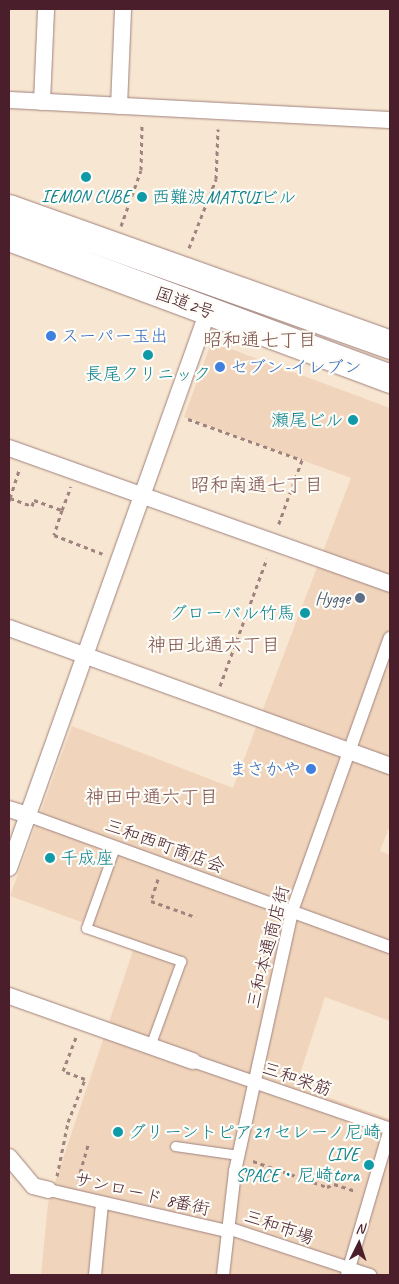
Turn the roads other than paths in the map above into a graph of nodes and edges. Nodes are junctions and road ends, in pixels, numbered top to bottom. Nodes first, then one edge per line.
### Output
1 (46, 9) edge
2 (123, 9) edge
3 (9, 100) edge
4 (42, 102) junction
5 (119, 106) junction
6 (390, 120) edge
7 (9, 209) edge
8 (9, 237) edge
9 (208, 311) junction
10 (390, 345) edge
11 (390, 379) edge
12 (9, 448) edge
13 (142, 497) junction
14 (390, 584) edge
15 (9, 628) edge
16 (390, 638) edge
17 (84, 656) junction
18 (350, 752) junction
19 (390, 766) edge
20 (9, 809) edge
21 (27, 815) junction
22 (115, 847) junction
23 (9, 868) edge
24 (292, 911) junction
25 (390, 947) edge
26 (9, 996) edge
27 (150, 1046) junction
28 (193, 1061) joint
29 (254, 1083) junction
30 (390, 1129) edge
31 (175, 1146) dead end
32 (238, 1155) junction
33 (9, 1157) edge
34 (51, 1190) joint
35 (102, 1204) junction
36 (227, 1230) junction
37 (348, 1272) edge
38 (95, 1275) edge
39 (223, 1275) edge
40 (370, 1275) edge

1 - 4 street
2 - 5 street
3 - 4 street
4 - 5 street
5 - 6 street
7 - 10 highway, 国道2号
8 - 9 highway, 国道2号
9 - 11 highway, 国道2号
9 - 13 street
12 - 13 street
13 - 14 street
13 - 17 street
15 - 17 street
16 - 18 street, 三和本通商店街
17 - 18 street
17 - 21 street
18 - 19 street
18 - 24 street, 三和本通商店街
20 - 21 street
21 - 22 street, 三和西町商店会
21 - 23 street
22 - 24 street, 三和西町商店会
22 - 27 lane
24 - 25 street, 三和西町商店会
24 - 29 street, 三和本通商店街
26 - 27 street
27 - 28 street
28 - 29 street, 三和栄筋
29 - 30 street, 三和栄筋
29 - 32 street, 三和本通商店街
30 - 37 street
31 - 32 lane
32 - 36 street, 三和本通商店街
33 - 34 street
34 - 35 street, サンロード 8番街
35 - 36 street, サンロード 8番街
35 - 38 street
36 - 37 street, 三和市場
36 - 39 street, 三和本通商店街
37 - 40 street, 三和市場

